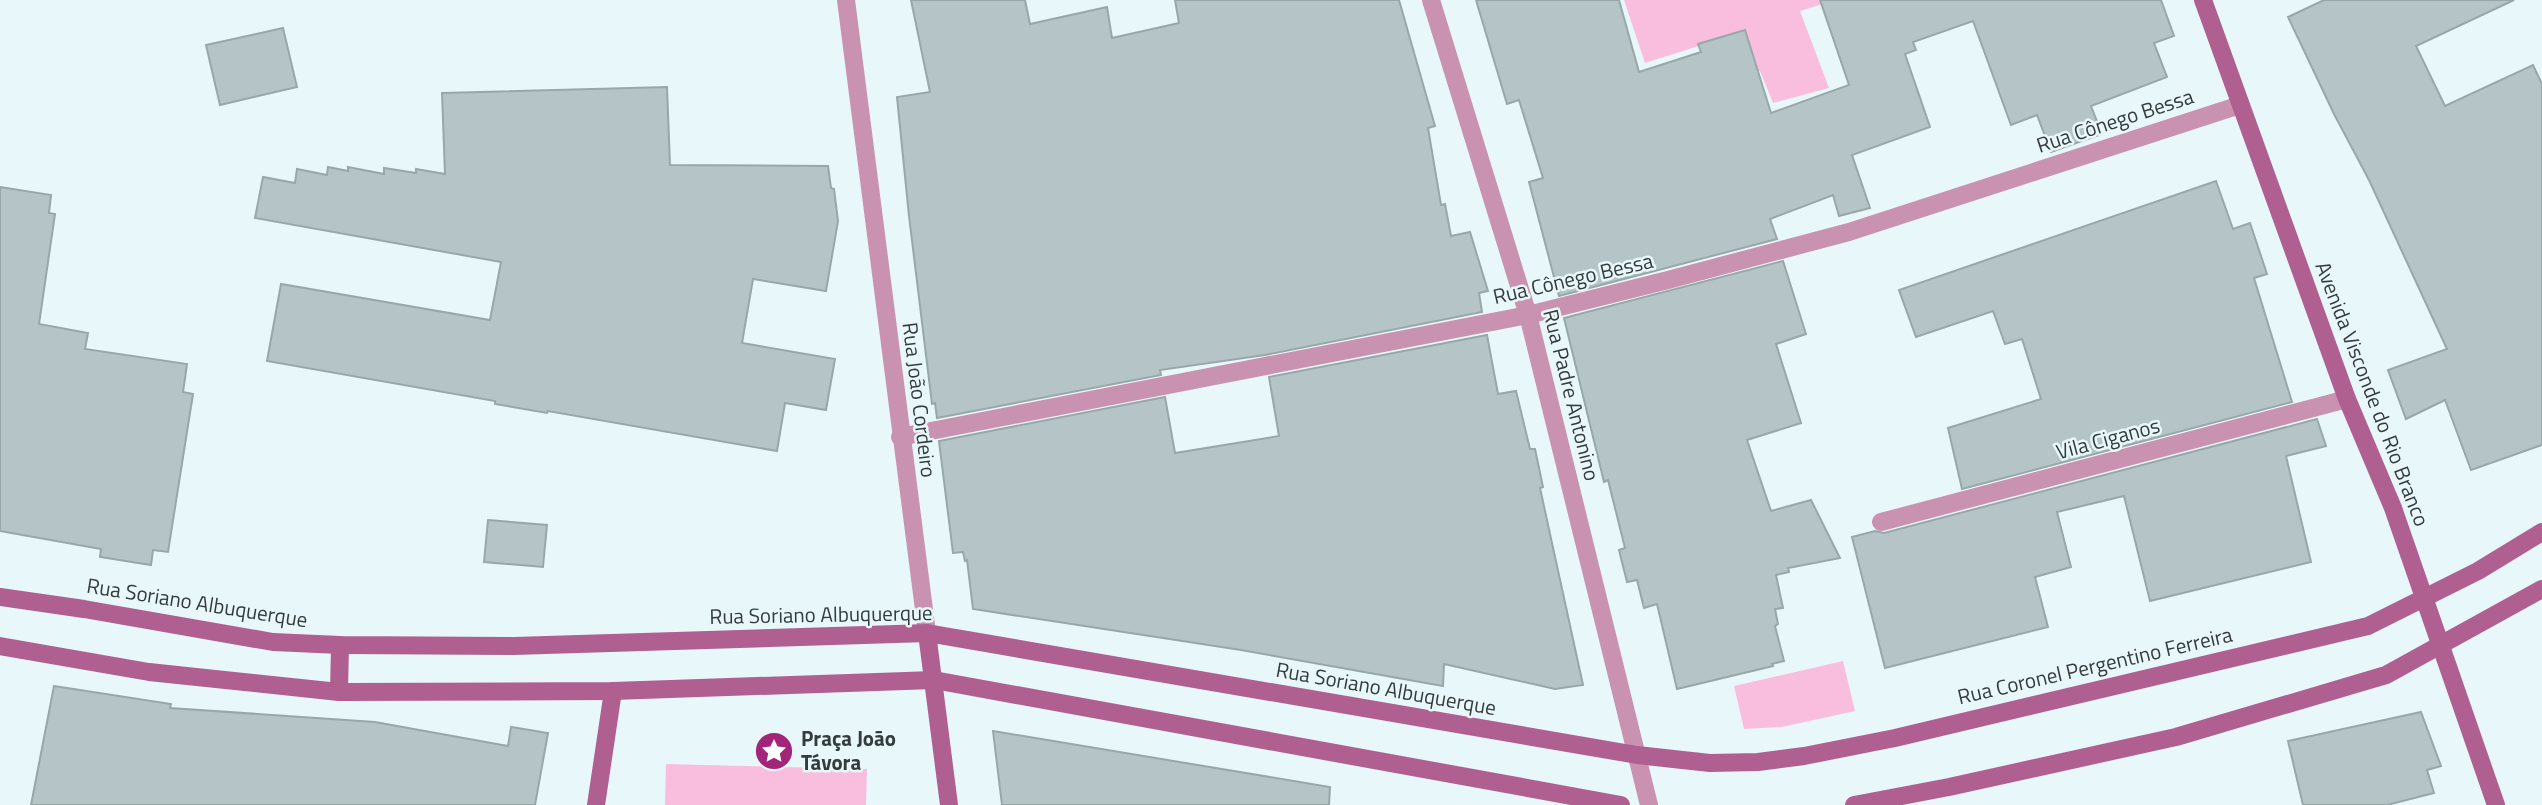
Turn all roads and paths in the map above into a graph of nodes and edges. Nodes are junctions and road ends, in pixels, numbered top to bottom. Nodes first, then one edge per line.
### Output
1 (846, 0) edge
2 (1431, 0) edge
3 (2203, 0) edge
4 (2240, 105) junction
5 (1528, 315) junction
6 (2347, 399) junction
7 (900, 437) junction
8 (1881, 522) dead end
9 (2542, 533) edge
10 (2542, 589) edge
11 (0, 597) edge
12 (2424, 598) junction
13 (926, 633) junction
14 (340, 645) junction
15 (2441, 645) junction
16 (0, 646) edge
17 (934, 680) junction
18 (613, 691) junction
19 (339, 692) junction
20 (1637, 755) junction
21 (596, 805) edge
22 (949, 805) edge
23 (1621, 805) edge
24 (1649, 805) edge
25 (1854, 805) edge
26 (2496, 805) edge

1 - 7 street, Rua João Cordeiro
2 - 5 street, Rua Padre Antonino
3 - 4 main road, Avenida Visconde do Rio Branco
4 - 5 street, Rua Cônego Bessa
4 - 6 main road, Avenida Visconde do Rio Branco
5 - 7 street, Rua Cônego Bessa
5 - 20 street, Rua Padre Antonino
6 - 8 street, Vila Ciganos
6 - 12 main road, Avenida Visconde do Rio Branco
7 - 13 street, Rua João Cordeiro
9 - 12 main road, Rua Coronel Pergentino Ferreira
10 - 15 main road
11 - 14 main road, Rua Soriano Albuquerque
12 - 15 main road, Avenida Visconde do Rio Branco
12 - 20 main road, Rua Coronel Pergentino Ferreira
13 - 14 main road, Rua Soriano Albuquerque
13 - 17 main road, Rua João Cordeiro
13 - 20 main road, Rua Soriano Albuquerque
14 - 19 main road
15 - 25 main road
15 - 26 main road, Avenida Visconde do Rio Branco
16 - 19 main road
17 - 18 main road
17 - 22 main road, Rua João Cordeiro
17 - 23 main road
18 - 19 main road
18 - 21 main road
20 - 24 street, Rua Padre Antonino

